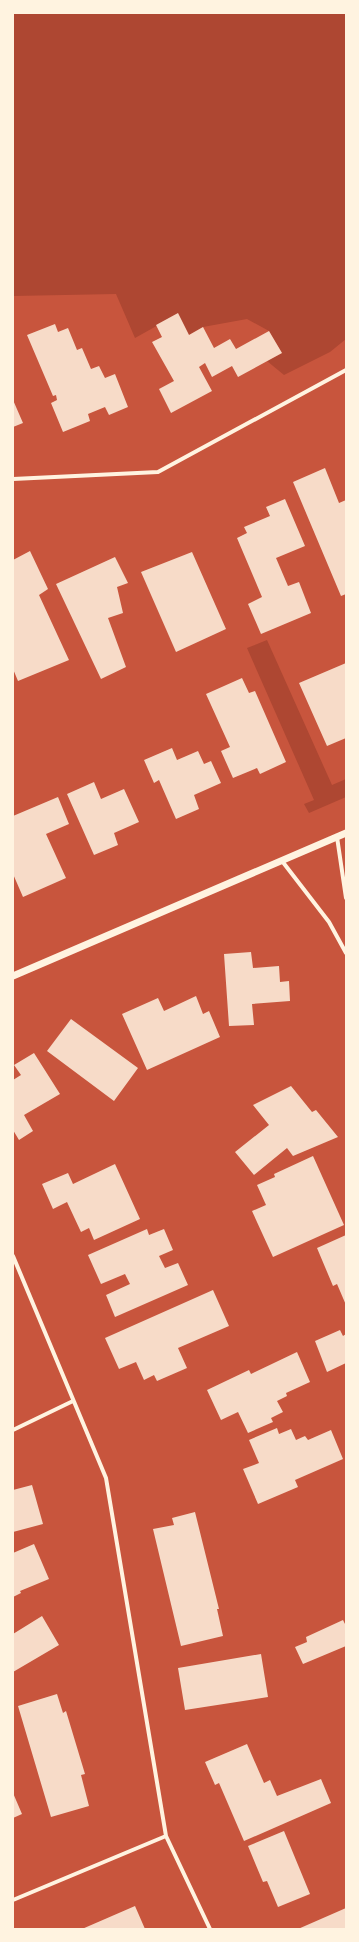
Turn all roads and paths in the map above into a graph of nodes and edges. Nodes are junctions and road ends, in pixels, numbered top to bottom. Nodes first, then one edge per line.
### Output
1 (346, 370) edge
2 (13, 479) edge
3 (346, 833) edge
4 (338, 837) junction
5 (282, 861) junction
6 (346, 898) edge
7 (346, 953) edge
8 (13, 976) edge
9 (13, 1256) edge
10 (74, 1401) junction
11 (13, 1430) edge
12 (166, 1836) junction
13 (13, 1900) edge
14 (210, 1929) edge

1 - 2 street
3 - 4 street
4 - 5 street
4 - 6 street
5 - 7 street
5 - 8 street
9 - 10 street
10 - 11 street
10 - 12 street
12 - 13 street
12 - 14 street

